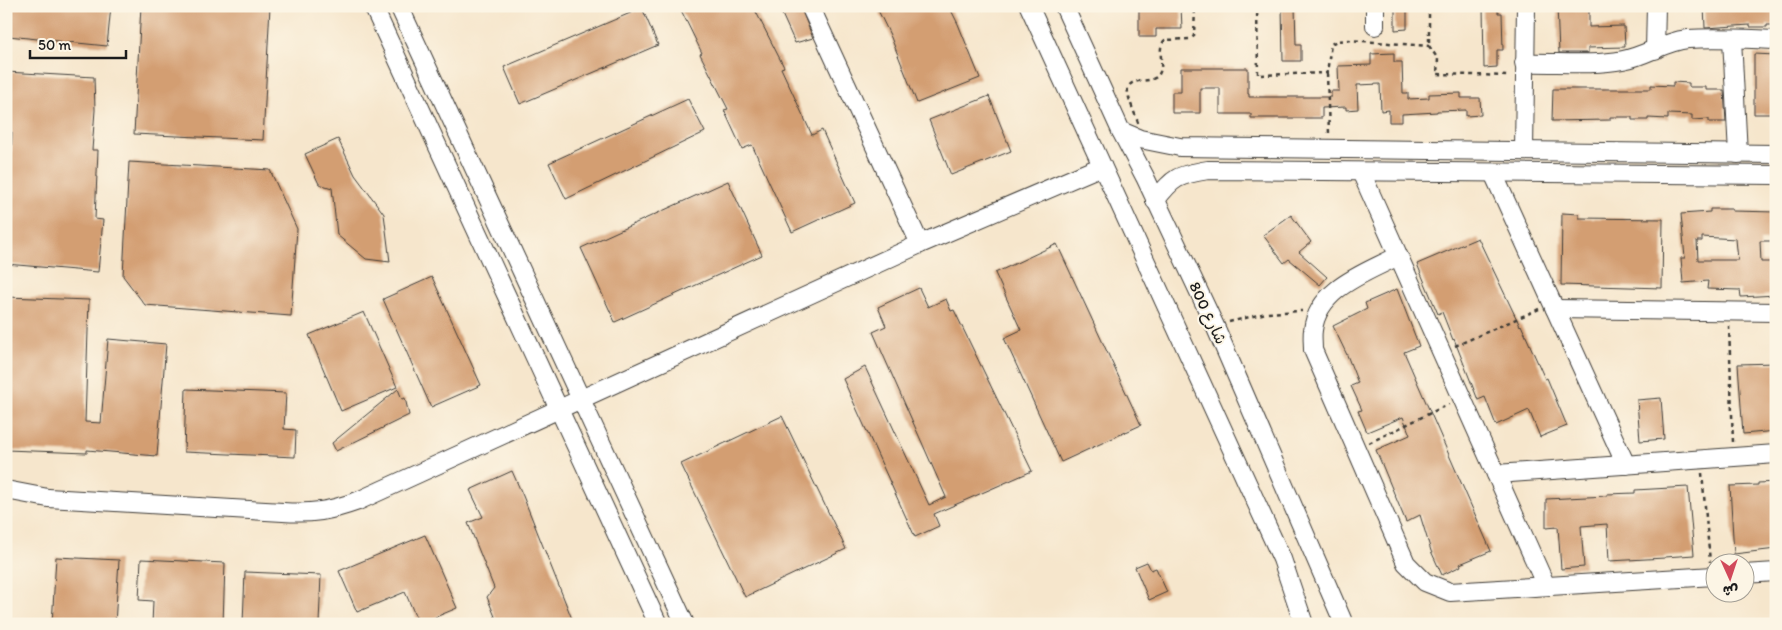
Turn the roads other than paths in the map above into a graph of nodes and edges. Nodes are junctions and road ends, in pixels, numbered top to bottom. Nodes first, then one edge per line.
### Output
1 (373, 6) edge
2 (399, 6) edge
3 (810, 6) edge
4 (1030, 6) edge
5 (1064, 6) edge
6 (1375, 6) edge
7 (1526, 6) edge
8 (1656, 6) edge
9 (1375, 26) dead end
10 (1732, 39) junction
11 (1776, 40) edge
12 (1655, 50) junction
13 (1524, 70) junction
14 (1121, 131) junction
15 (1524, 151) junction
16 (1738, 154) junction
17 (1776, 154) edge
18 (1102, 166) junction
19 (1361, 172) junction
20 (1493, 173) junction
21 (1776, 175) edge
22 (1155, 201) junction
23 (920, 244) junction
24 (1398, 256) junction
25 (1554, 306) junction
26 (1776, 312) edge
27 (581, 399) junction
28 (559, 409) junction
29 (1776, 454) edge
30 (1626, 465) junction
31 (1496, 474) junction
32 (6, 490) edge
33 (1776, 572) edge
34 (1754, 573) edge
35 (1704, 577) edge
36 (665, 582) junction
37 (1546, 586) junction
38 (643, 592) junction
39 (658, 624) edge
40 (685, 624) edge
41 (1304, 624) edge
42 (1344, 624) edge

1 - 28 street
2 - 27 street
3 - 23 street
4 - 18 street
5 - 14 street, شارع 800
6 - 9 street
7 - 13 street
8 - 12 street
10 - 11 street
10 - 12 street
10 - 16 street
12 - 13 street
13 - 15 street
14 - 15 street
14 - 22 street, شارع 800
15 - 16 street
16 - 17 street
18 - 23 street
18 - 41 street
19 - 20 street
19 - 22 street
19 - 24 street
20 - 21 street
20 - 25 street
22 - 42 street, شارع 800
23 - 27 street
24 - 31 street
24 - 37 street
25 - 26 street
25 - 30 street
27 - 28 street
27 - 36 street
28 - 32 street
28 - 38 street
29 - 30 street
30 - 31 street
31 - 37 street
33 - 34 street
35 - 37 street
36 - 38 street
36 - 40 street
38 - 39 street

